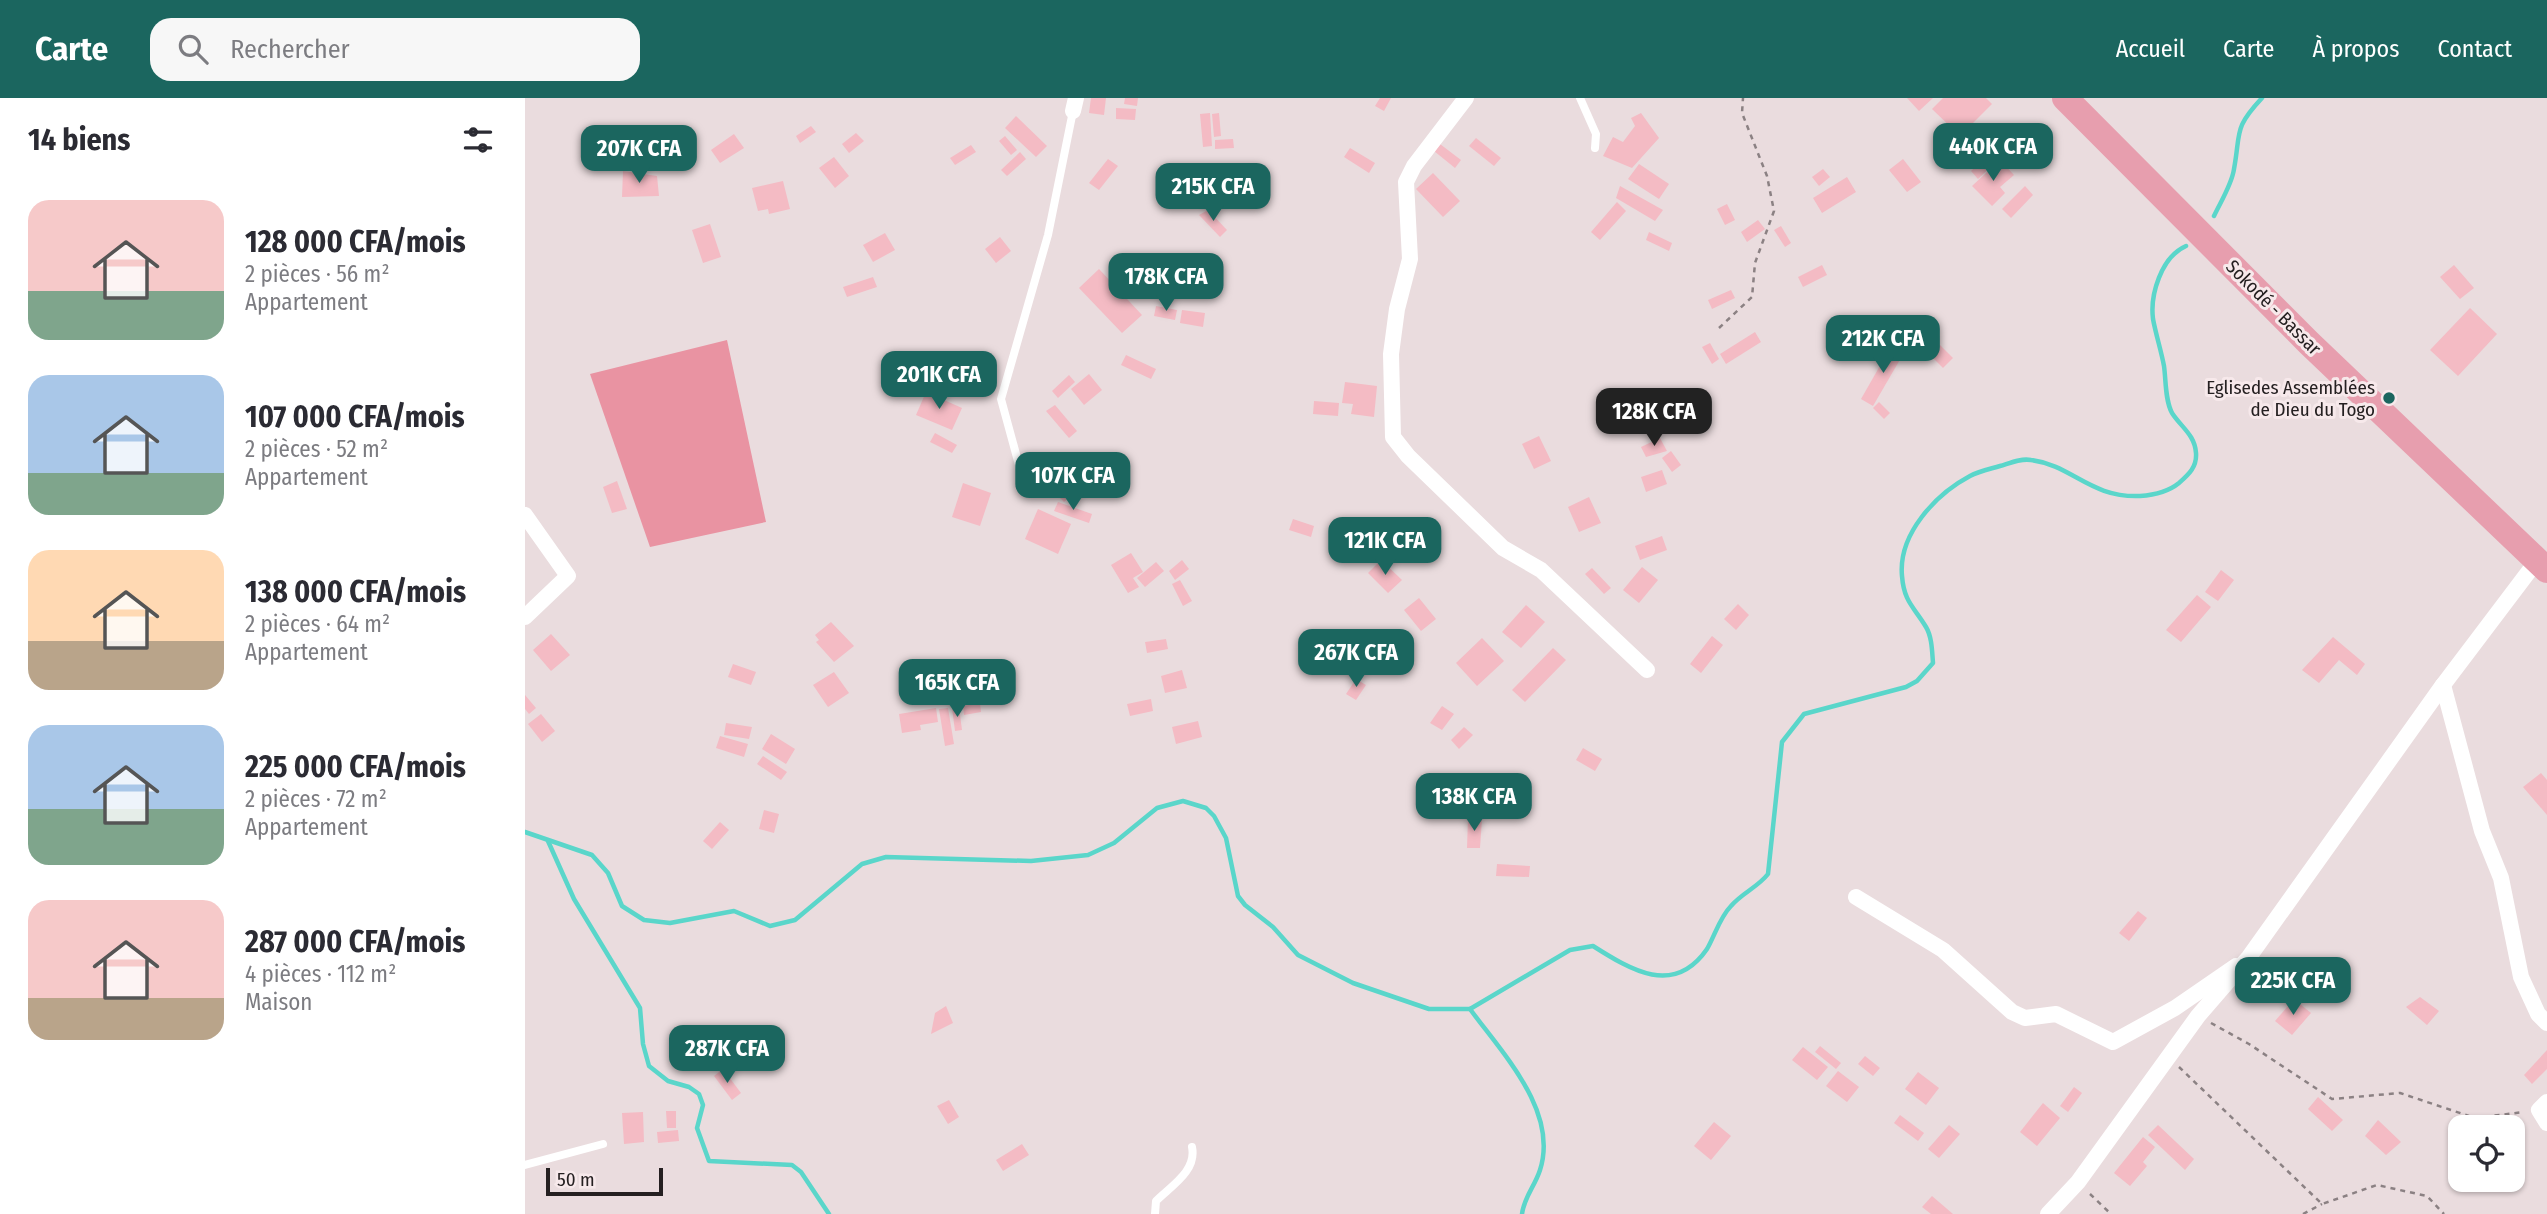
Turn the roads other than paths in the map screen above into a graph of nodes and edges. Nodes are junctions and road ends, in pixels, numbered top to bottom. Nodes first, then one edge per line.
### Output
1 (1466, 98) edge
2 (1580, 98) edge
3 (2065, 98) edge
4 (1074, 104) edge
5 (1595, 148) dead end
6 (1022, 476) dead end
7 (525, 515) edge
8 (2542, 566) edge
9 (525, 617) edge
10 (1647, 670) dead end
11 (2443, 685) junction
12 (1856, 897) dead end
13 (2247, 960) junction
14 (2547, 1023) edge
15 (603, 1144) dead end
16 (1192, 1147) dead end
17 (525, 1165) edge
18 (1155, 1214) edge
19 (2047, 1214) edge

1 - 10 street
2 - 5 lane
3 - 8 main road, Sokodé - Bassar
4 - 6 lane
7 - 9 street
8 - 11 street
11 - 13 street
11 - 14 street
12 - 13 street
13 - 19 street
15 - 17 lane
16 - 18 lane

